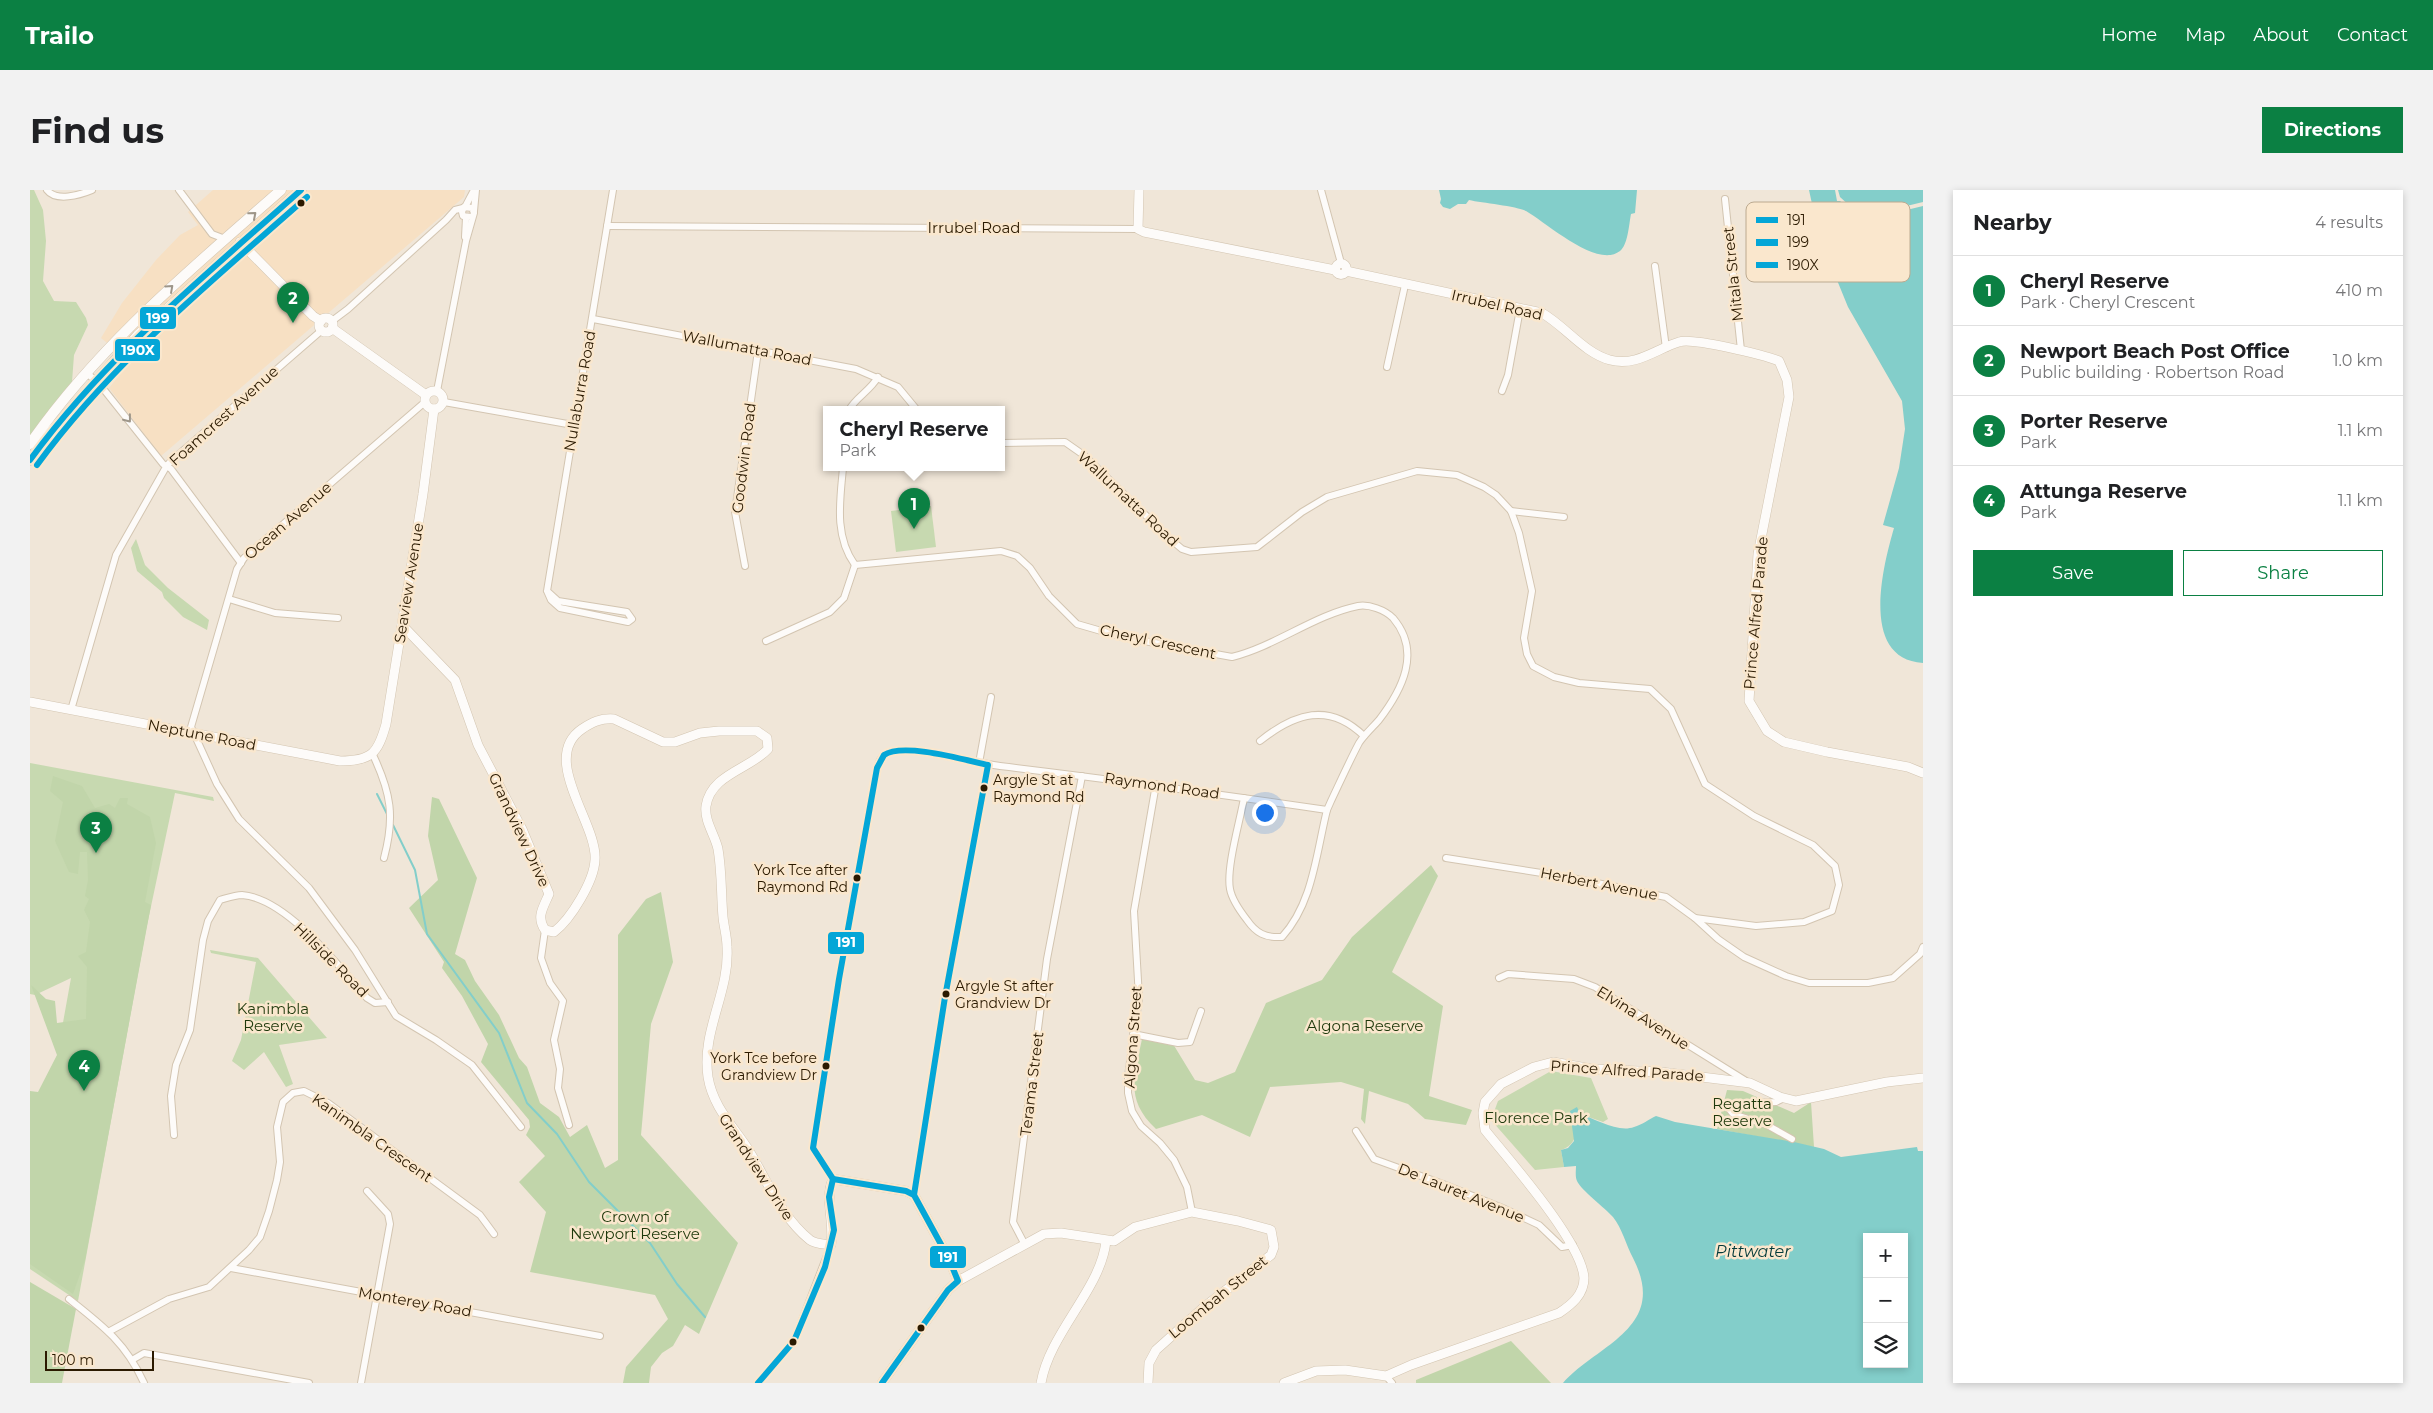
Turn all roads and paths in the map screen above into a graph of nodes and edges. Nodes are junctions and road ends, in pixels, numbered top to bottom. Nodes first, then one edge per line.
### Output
1 (47, 190) edge
2 (92, 190) edge
3 (179, 190) edge
4 (281, 190) edge
5 (301, 190) edge
6 (475, 190) edge
7 (614, 190) edge
8 (1139, 190) edge
9 (1321, 190) edge
10 (1725, 198) dead end
11 (464, 208) junction
12 (468, 216) junction
13 (446, 220) junction
14 (607, 226) junction
15 (1138, 229) junction
16 (225, 239) junction
17 (240, 242) junction
18 (1655, 266) dead end
19 (1341, 268) junction
20 (1405, 285) junction
21 (1520, 309) junction
22 (593, 319) junction
23 (321, 325) junction
24 (332, 325) junction
25 (1666, 348) junction
26 (1741, 350) junction
27 (758, 351) junction
28 (1779, 360) joint
29 (1387, 367) dead end
30 (87, 373) junction
31 (878, 377) junction
32 (97, 381) junction
33 (437, 391) junction
34 (1502, 391) dead end
35 (426, 399) junction
36 (444, 402) junction
37 (851, 406) edge
38 (914, 406) edge
39 (434, 409) junction
40 (574, 425) junction
41 (1005, 443) edge
42 (30, 444) edge
43 (30, 460) edge
44 (166, 467) junction
45 (843, 471) edge
46 (1511, 512) junction
47 (1564, 517) dead end
48 (241, 563) junction
49 (854, 565) junction
50 (745, 566) dead end
51 (547, 591) junction
52 (229, 599) junction
53 (338, 618) dead end
54 (402, 625) junction
55 (766, 641) dead end
56 (991, 697) dead end
57 (30, 702) edge
58 (71, 710) junction
59 (194, 734) junction
60 (1364, 736) junction
61 (1260, 741) dead end
62 (373, 755) junction
63 (979, 763) junction
64 (988, 764) junction
65 (1923, 774) edge
66 (1082, 776) junction
67 (1156, 784) junction
68 (1244, 798) junction
69 (1327, 810) junction
70 (384, 858) dead end
71 (1446, 858) dead end
72 (1695, 918) junction
73 (545, 930) junction
74 (1923, 947) edge
75 (1499, 978) dead end
76 (388, 1002) junction
77 (1201, 1011) dead end
78 (1134, 1034) junction
79 (1923, 1078) edge
80 (1750, 1083) junction
81 (1784, 1098) junction
82 (569, 1125) dead end
83 (521, 1127) dead end
84 (1356, 1131) dead end
85 (174, 1136) dead end
86 (1792, 1139) dead end
87 (833, 1179) junction
88 (367, 1191) dead end
89 (914, 1195) junction
90 (1192, 1212) junction
91 (494, 1234) dead end
92 (1106, 1241) junction
93 (1024, 1243) junction
94 (831, 1245) junction
95 (1573, 1245) junction
96 (231, 1268) junction
97 (958, 1281) junction
98 (377, 1296) junction
99 (69, 1299) dead end
100 (110, 1331) junction
101 (600, 1336) dead end
102 (132, 1360) junction
103 (1389, 1379) edge
104 (144, 1383) edge
105 (309, 1383) edge
106 (361, 1383) edge
107 (758, 1383) edge
108 (882, 1383) edge
109 (1041, 1383) edge
110 (1148, 1383) edge
111 (1284, 1383) edge

1 - 2 street
3 - 16 street
16 -> 4 main road
5 - 17 main road
6 - 11 street
6 - 12 street
7 - 14 street, Nullaburra Road
8 - 15 street
9 - 19 street
10 - 26 street, Mitala Street
11 - 12 street
11 - 12 street
11 - 13 street
12 - 13 street
12 - 33 street
13 - 24 street
14 - 15 street, Irrubel Road
14 - 22 street, Nullaburra Road
15 - 19 street, Irrubel Road
30 -> 16 main road
17 - 23 street
17 - 32 main road
18 - 25 street
19 - 20 street, Irrubel Road
20 - 21 street, Irrubel Road
20 - 29 street
21 - 25 street, Irrubel Road
21 - 34 street
22 - 27 street, Wallumatta Road
22 - 40 street, Nullaburra Road
23 - 24 street
23 - 44 street, Foamcrest Avenue
24 - 35 street
25 - 26 street, Irrubel Road
26 - 28 street, Irrubel Road
27 - 31 street, Wallumatta Road
27 - 50 street, Goodwin Road
28 - 65 street, Prince Alfred Parade
30 - 32 street
30 - 42 main road
31 - 37 street
31 - 38 street, Wallumatta Road
32 - 43 main road
32 -> 44 street
33 - 35 street
33 - 36 street
35 - 39 street
35 - 48 street, Ocean Avenue
36 - 39 street
36 - 40 street
39 - 54 street, Seaview Avenue
40 - 51 street, Nullaburra Road
41 - 46 street, Wallumatta Road
44 - 48 street
44 - 58 street, Foamcrest Avenue
45 - 49 street
46 - 47 street
46 - 72 street, Wallumatta Road
48 - 52 street, Ocean Avenue
49 - 55 street
49 - 60 street, Cheryl Crescent
51 - 51 street
52 - 53 street
52 - 59 street, Ocean Avenue
54 - 62 street, Seaview Avenue
54 - 73 street, Grandview Drive
56 - 63 street
57 - 58 street, Neptune Road
58 - 59 street, Neptune Road
59 - 62 street, Neptune Road
59 - 76 street, Hillside Road
60 - 61 street
60 - 69 street, Cheryl Crescent
62 - 70 street
63 - 64 street, Raymond Road
63 - 87 street, Raymond Road
64 - 66 street, Raymond Road
64 - 89 street
66 - 67 street, Raymond Road
66 - 93 street, Terama Street
67 - 68 street, Raymond Road
67 - 78 street, Algona Street
68 - 69 street, Raymond Road
68 - 69 street, Cheryl Crescent
71 - 72 street, Herbert Avenue
72 - 74 street, Herbert Avenue
73 - 82 street
73 - 94 street, Grandview Drive
75 - 80 street, Elvina Avenue
76 - 83 street
76 - 85 street, Hillside Road
77 - 78 street
78 - 90 street, Algona Street
79 - 81 street, Prince Alfred Parade
80 - 81 street, Prince Alfred Parade
80 - 95 street, Prince Alfred Parade
81 - 86 street
84 - 95 street, De Lauret Avenue
87 - 89 street
87 - 94 street
88 - 98 street
89 - 97 street
90 - 92 street, Loombah Street
90 - 110 street, Loombah Street
91 - 96 street, Kanimbla Crescent
92 - 93 street
92 - 109 street
93 - 97 street
94 - 107 street
95 - 103 street, Prince Alfred Parade
96 - 98 street, Monterey Road
96 - 100 street, Kanimbla Crescent
97 - 108 street
98 - 101 street, Monterey Road
98 - 106 street
99 - 100 street
100 - 102 street
102 - 104 street
102 - 105 street
103 - 111 street

